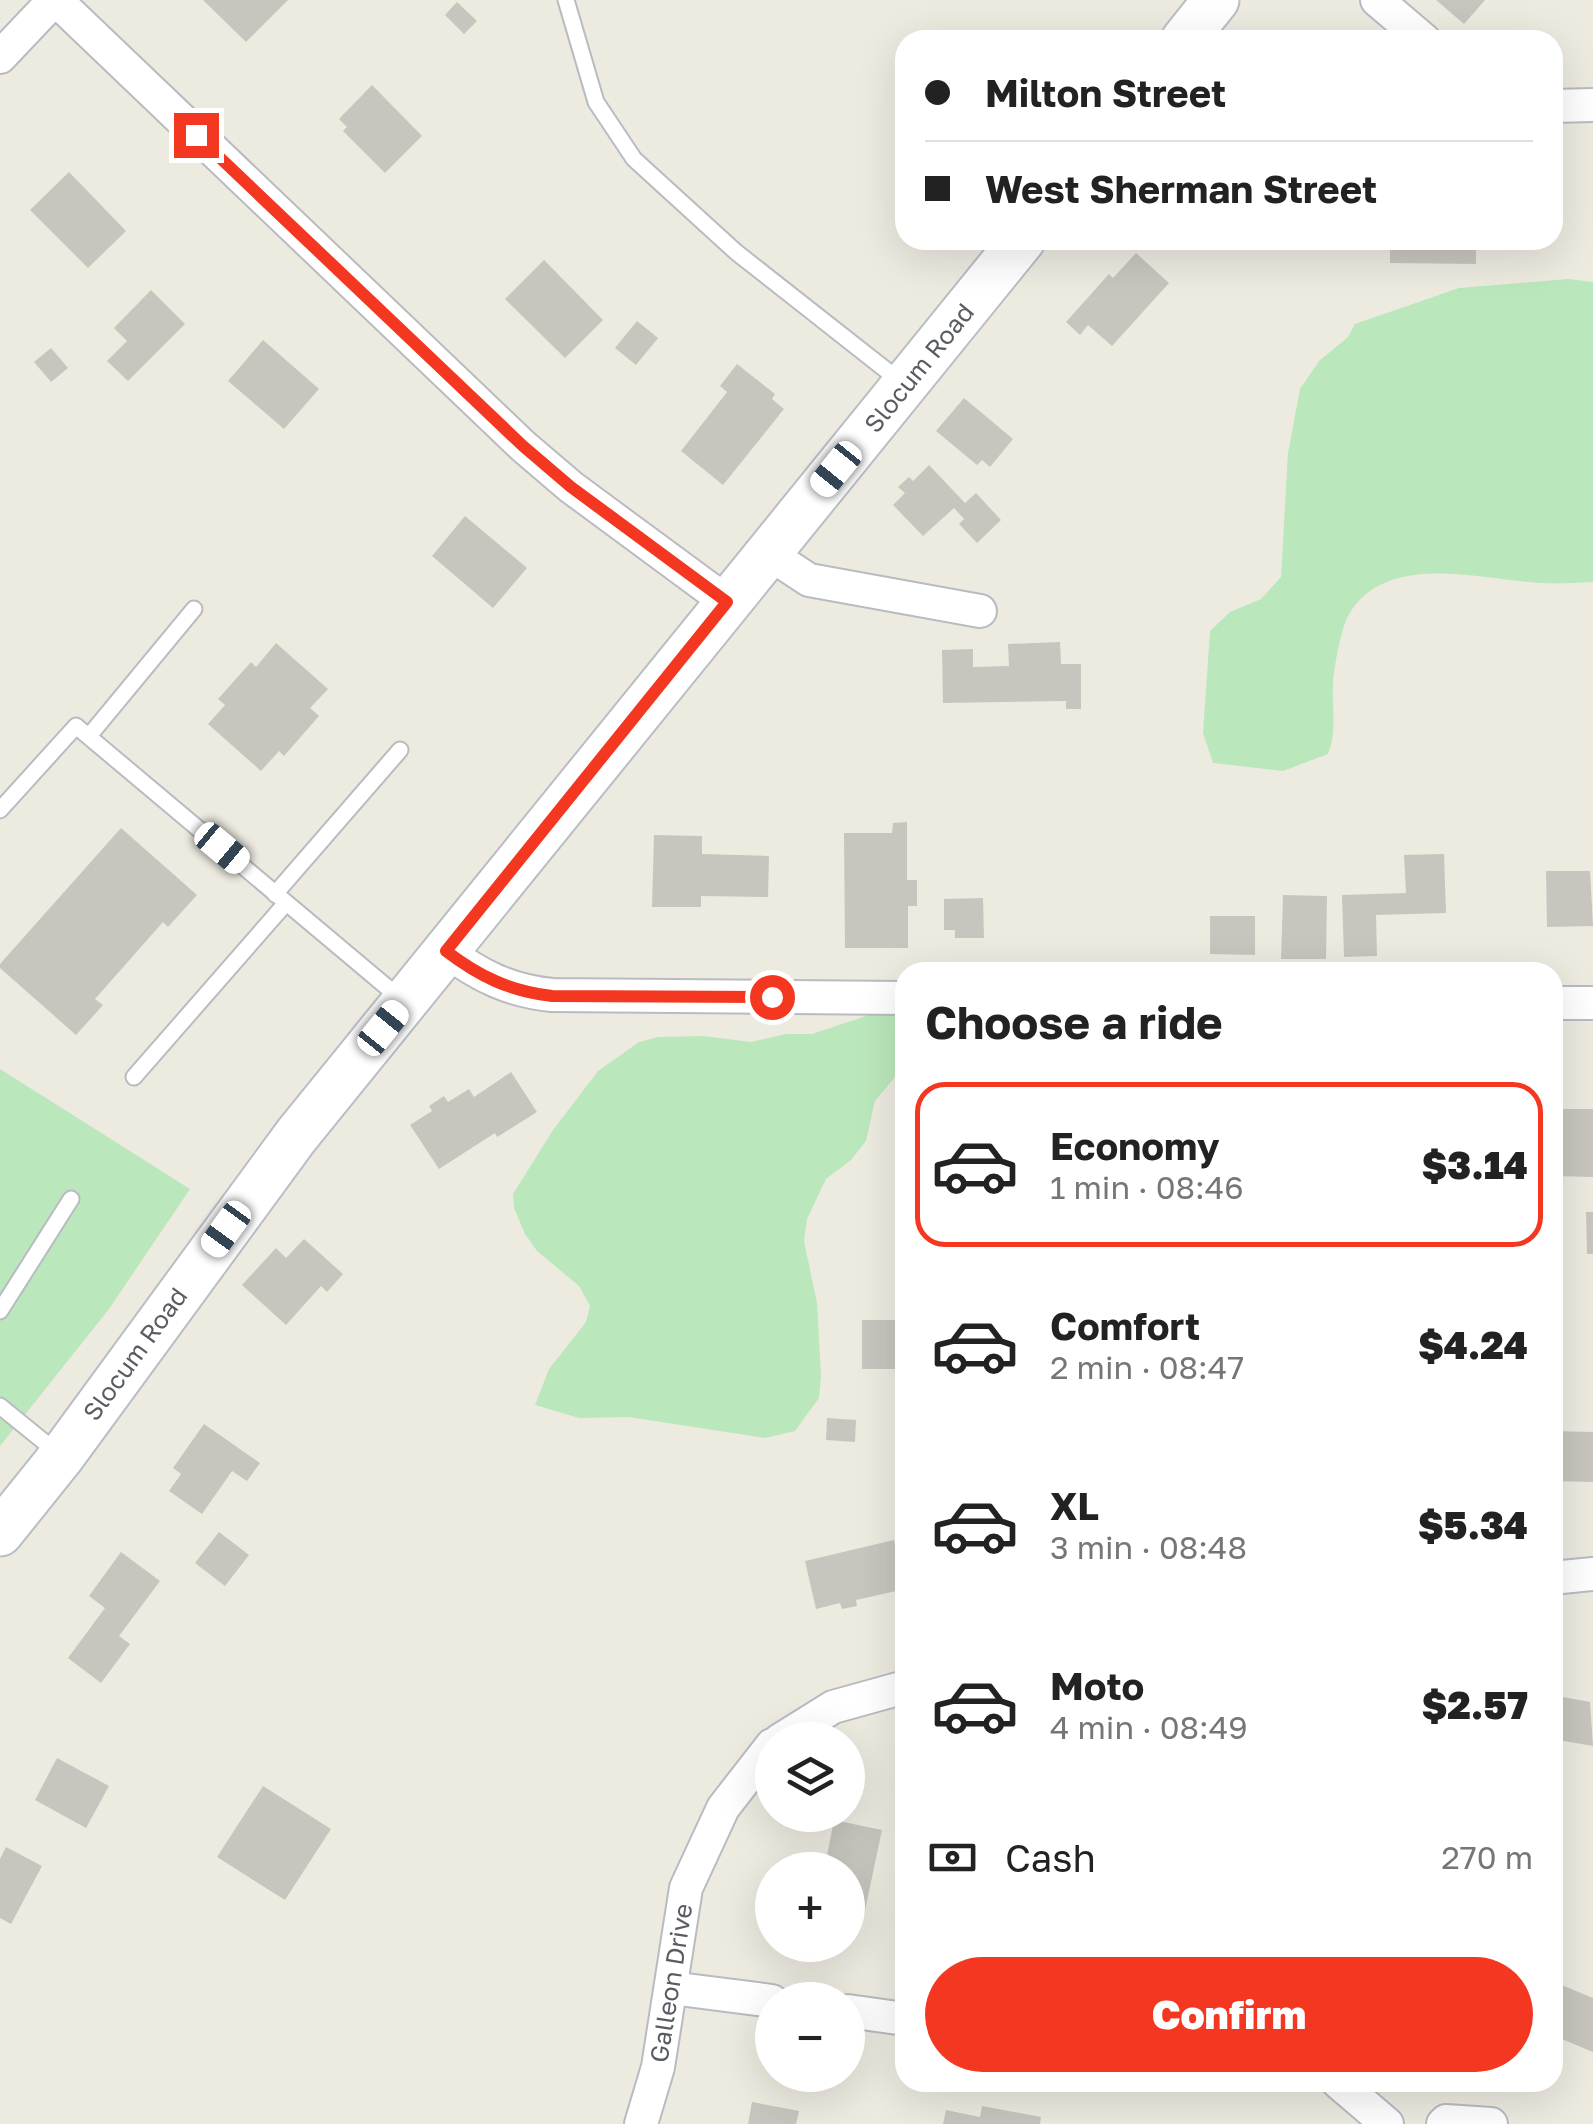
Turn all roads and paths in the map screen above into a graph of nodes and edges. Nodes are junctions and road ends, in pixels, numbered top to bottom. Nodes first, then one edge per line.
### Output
1 (55, 0) edge
2 (566, 0) edge
3 (1216, 0) edge
4 (1378, 0) edge
5 (1192, 30) edge
6 (1412, 30) edge
7 (0, 57) edge
8 (1563, 106) edge
9 (1593, 106) edge
10 (1014, 250) edge
11 (905, 385) junction
12 (768, 553) junction
13 (727, 602) junction
14 (194, 609) dead end
15 (980, 611) dead end
16 (90, 736) junction
17 (400, 750) dead end
18 (0, 810) edge
19 (280, 898) junction
20 (446, 951) junction
21 (895, 998) edge
22 (404, 1002) junction
23 (1563, 1003) edge
24 (1593, 1003) edge
25 (134, 1077) dead end
26 (70, 1199) dead end
27 (0, 1311) edge
28 (0, 1406) edge
29 (62, 1457) junction
30 (0, 1534) edge
31 (1593, 1574) edge
32 (1563, 1576) edge
33 (895, 1690) edge
34 (809, 1722) edge
35 (755, 1767) edge
36 (671, 1988) junction
37 (755, 1999) edge
38 (865, 2013) edge
39 (895, 2018) edge
40 (1350, 2092) edge
41 (641, 2124) edge
42 (1387, 2124) edge
43 (1443, 2124) edge
44 (1492, 2124) edge

1 - 7 street
1 - 13 street
2 - 11 lane
3 - 5 main road
4 - 6 street
8 - 9 street
10 - 11 main road, Slocum Road
11 - 12 main road, Slocum Road
12 - 13 main road, Slocum Road
12 - 15 street
13 - 20 main road, Slocum Road
14 - 16 lane
16 - 18 lane
16 - 19 lane
17 - 19 lane
19 - 22 lane
19 - 25 lane
20 - 21 street
20 - 22 main road, Slocum Road
22 - 29 main road, Slocum Road
23 - 24 street
26 - 27 lane
28 - 29 lane
29 - 30 main road, Slocum Road
31 - 32 street
33 - 34 street
35 - 36 street, Galleon Drive
36 - 37 street
36 - 41 street, Galleon Drive
38 - 39 street
40 - 42 street
43 - 44 street

